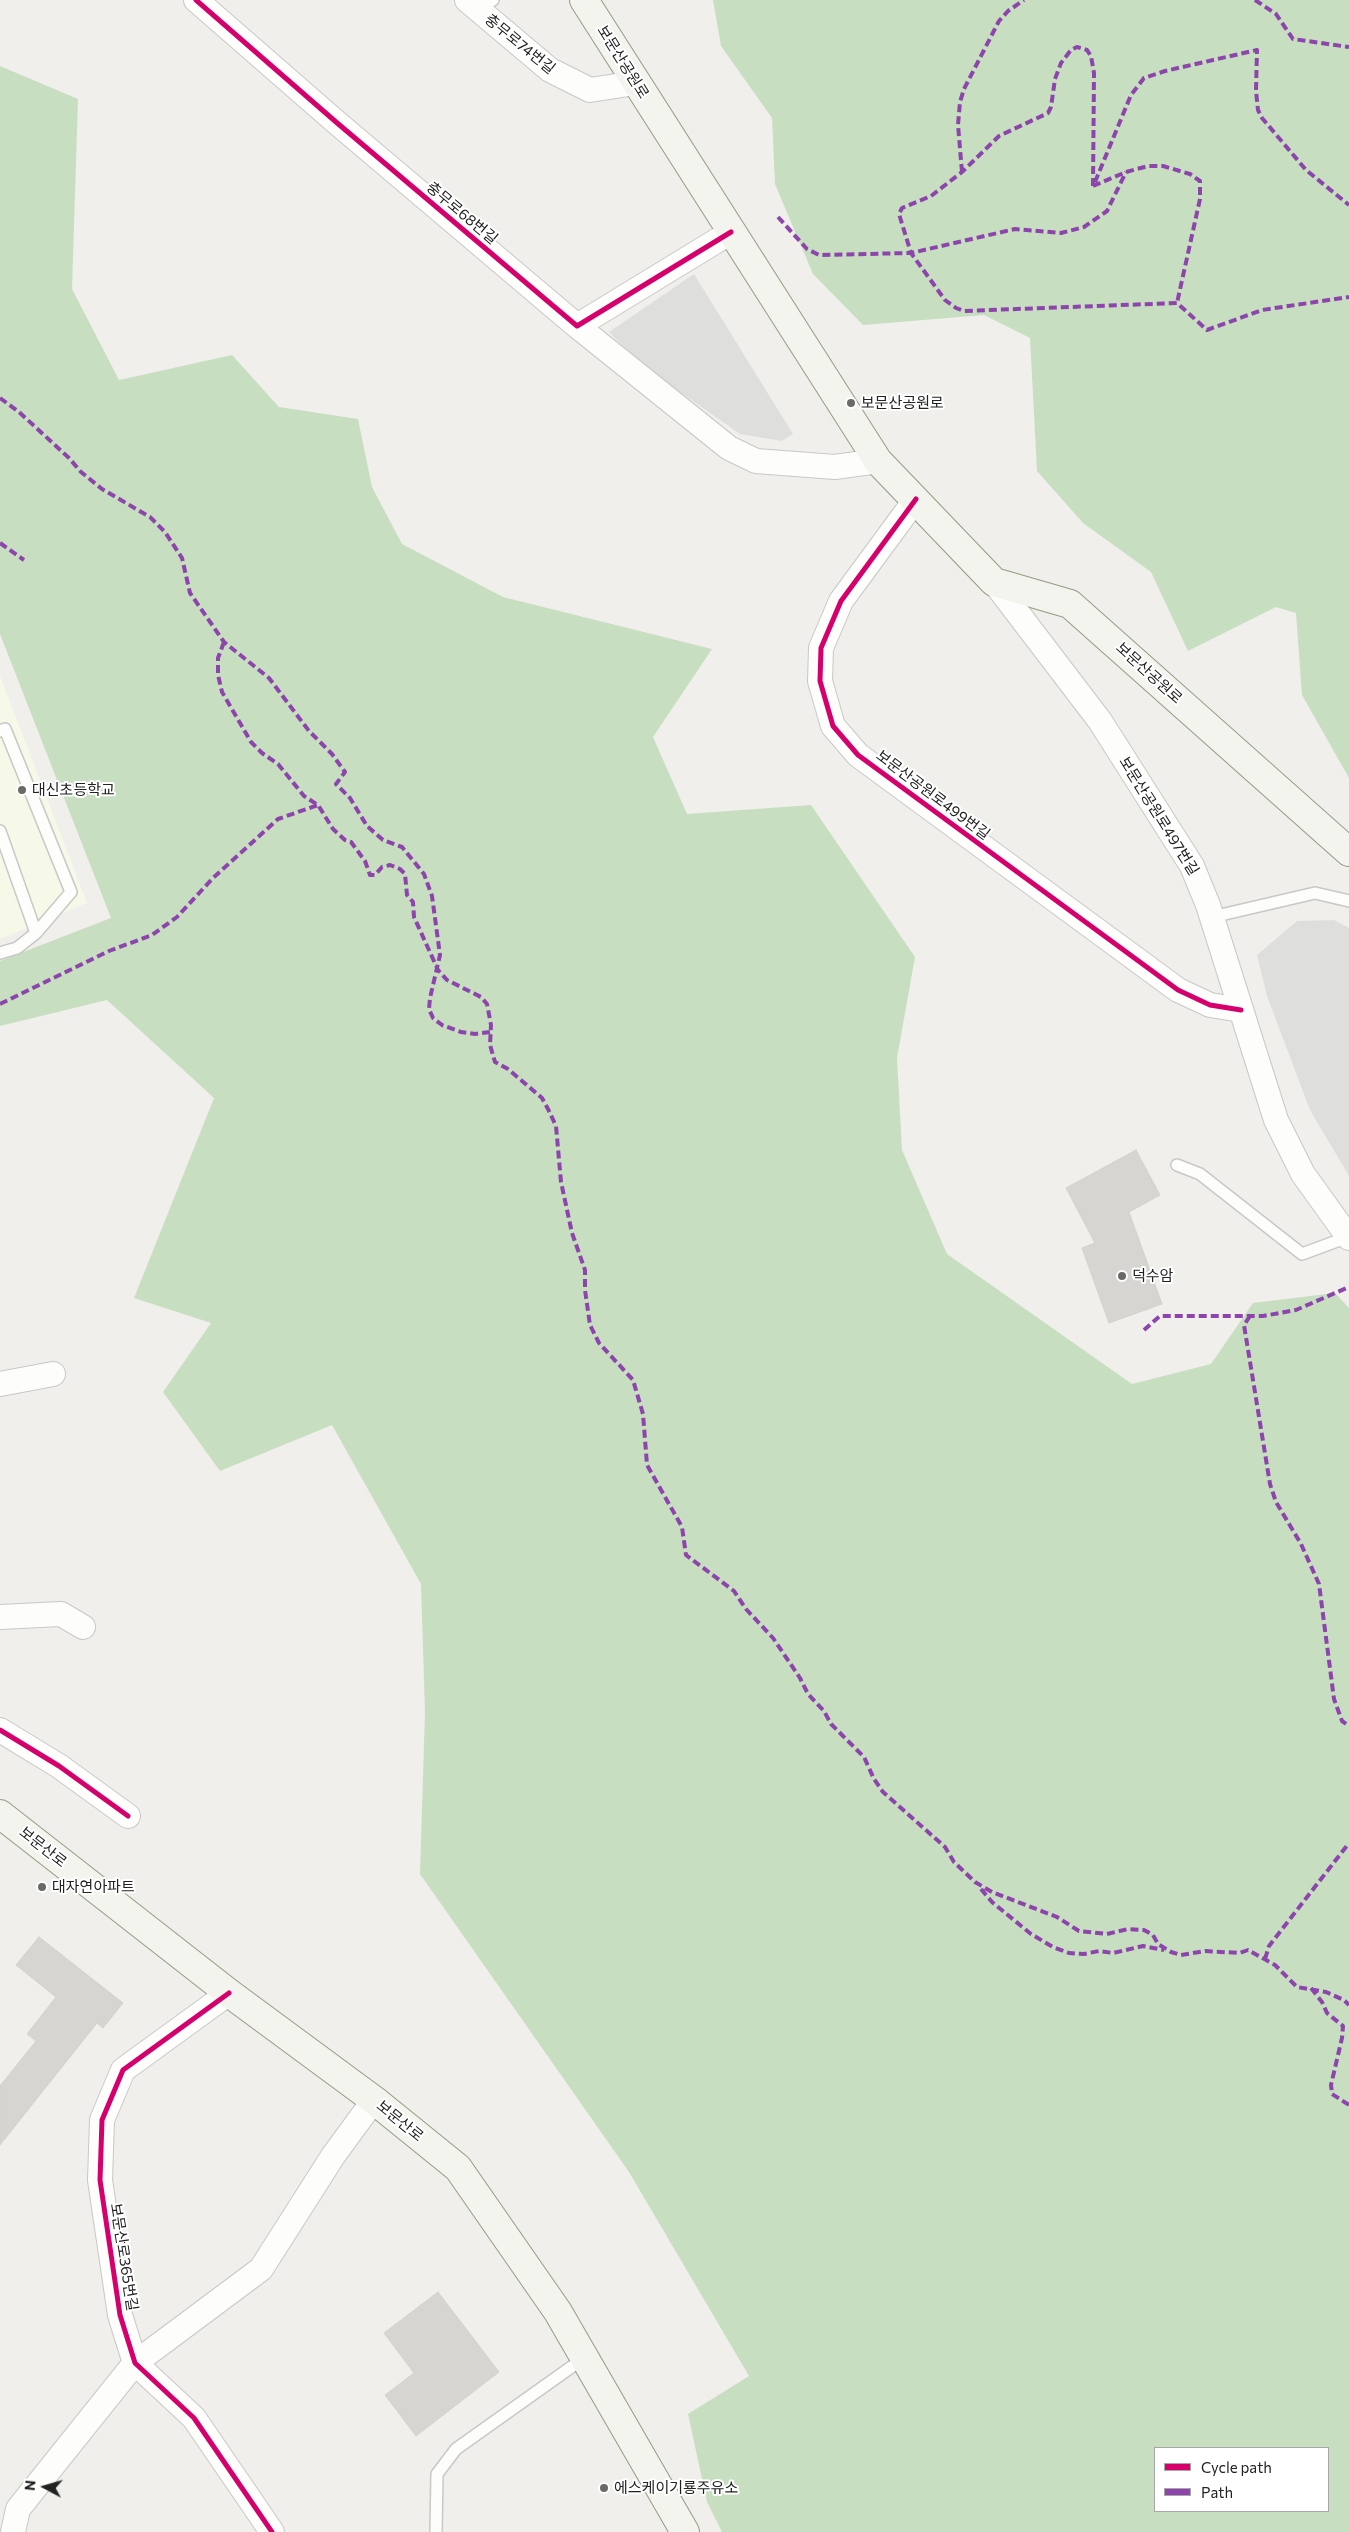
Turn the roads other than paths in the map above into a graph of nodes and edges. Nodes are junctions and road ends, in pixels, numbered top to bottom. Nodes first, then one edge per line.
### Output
1 (196, 0) edge
2 (584, 0) edge
3 (479, 3) edge
4 (635, 83) junction
5 (731, 232) junction
6 (577, 326) junction
7 (878, 461) junction
8 (916, 498) junction
9 (994, 582) junction
10 (3, 730) edge
11 (0, 831) edge
12 (1349, 852) edge
13 (1349, 901) edge
14 (1212, 917) junction
15 (36, 933) junction
16 (0, 953) edge
17 (1241, 1010) junction
18 (1177, 1165) dead end
19 (1349, 1238) edge
20 (53, 1374) dead end
21 (0, 1384) edge
22 (0, 1617) edge
23 (83, 1627) dead end
24 (0, 1730) edge
25 (0, 1814) edge
26 (128, 1816) dead end
27 (229, 1993) junction
28 (374, 2100) junction
29 (584, 2358) junction
30 (135, 2363) junction
31 (13, 2532) edge
32 (272, 2532) edge
33 (436, 2532) edge
34 (684, 2532) edge

1 - 6 street, 충무로68번길
2 - 4 main road, 보문산공원로
3 - 4 street, 충무로74번길
4 - 5 main road, 보문산공원로
5 - 6 street
5 - 7 main road, 보문산공원로
6 - 7 street, 충무로68번길
7 - 8 main road, 보문산공원로
8 - 9 main road, 보문산공원로
8 - 17 street, 보문산공원로499번길
9 - 12 main road, 보문산공원로
9 - 14 street, 보문산공원로497번길
10 - 15 lane
11 - 15 lane
13 - 14 lane
14 - 17 street, 보문산공원로497번길
15 - 16 lane
17 - 19 street, 보문산공원로497번길
18 - 19 lane
20 - 21 street
22 - 23 street
24 - 26 street
25 - 27 main road, 보문산로
27 - 28 main road, 보문산로
27 - 30 street, 보문산로365번길
28 - 29 main road, 보문산로
28 - 30 street
29 - 33 lane
29 - 34 main road, 보문산로
30 - 31 street
30 - 32 street, 보문산로365번길

